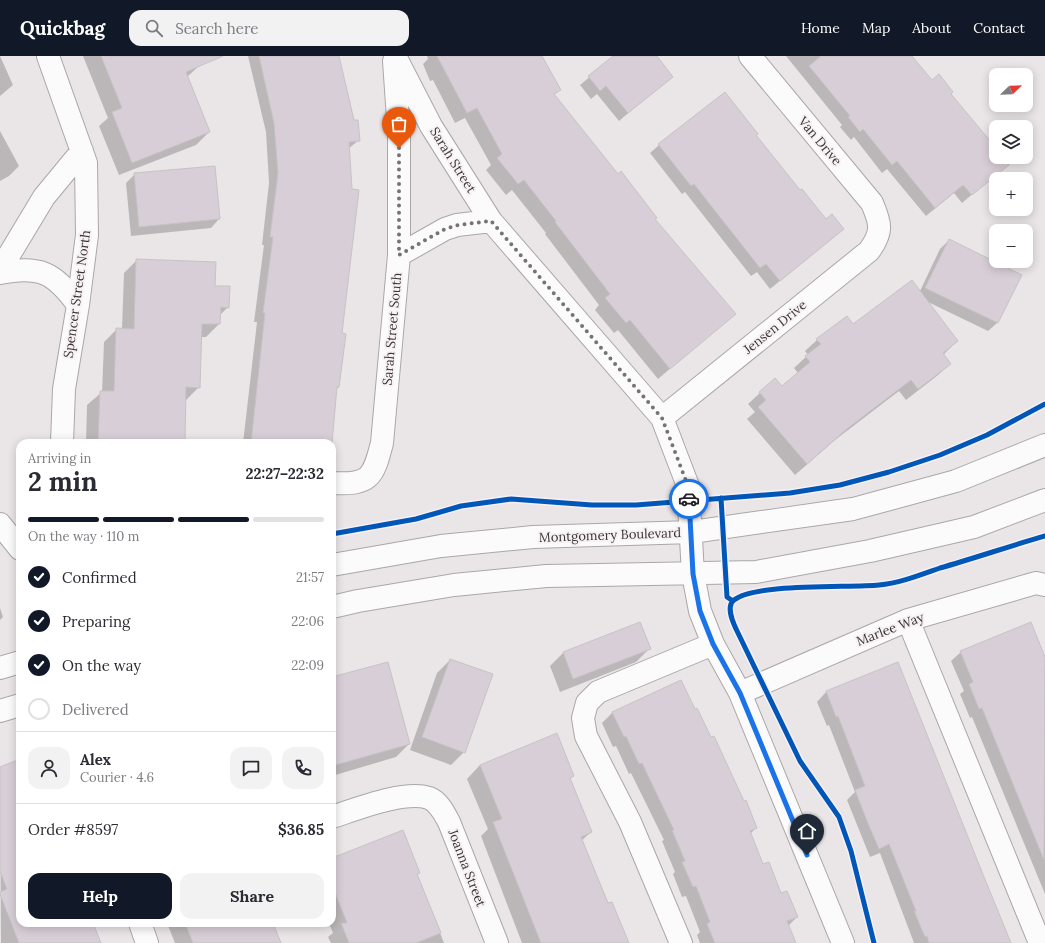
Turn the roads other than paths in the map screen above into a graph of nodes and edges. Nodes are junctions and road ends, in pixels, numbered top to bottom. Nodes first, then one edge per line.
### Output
1 (48, 56) edge
2 (394, 56) edge
3 (750, 56) edge
4 (82, 151) junction
5 (491, 221) junction
6 (880, 230) joint
7 (399, 255) junction
8 (0, 271) edge
9 (78, 305) junction
10 (662, 418) junction
11 (62, 439) edge
12 (1045, 445) edge
13 (336, 483) edge
14 (1045, 500) edge
15 (0, 524) edge
16 (692, 532) junction
17 (16, 541) edge
18 (336, 564) edge
19 (693, 574) junction
20 (1045, 585) edge
21 (336, 606) edge
22 (908, 620) junction
23 (713, 644) junction
24 (16, 663) edge
25 (0, 668) edge
26 (740, 693) junction
27 (16, 706) edge
28 (0, 711) edge
29 (336, 815) edge
30 (141, 927) edge
31 (146, 943) edge
32 (496, 943) edge
33 (680, 943) edge
34 (843, 943) edge
35 (1040, 943) edge

1 - 4 street, Spencer Street North
2 - 5 street, Sarah Street
2 - 7 street, Sarah Street South
3 - 6 street, Van Drive
4 - 8 street
4 - 9 street, Spencer Street North
5 - 7 street
5 - 10 street, Sarah Street
6 - 10 street, Jensen Drive
7 - 13 street, Sarah Street South
8 - 9 street
9 - 11 street, Spencer Street North
10 - 16 street, Sarah Street
12 - 16 street, Montgomery Boulevard
14 - 19 street
15 - 17 street
16 - 18 street, Montgomery Boulevard
16 - 19 street, Sarah Street
19 - 21 street
19 - 23 street, Sarah Street
20 - 22 street, Marlee Way
22 - 26 street, Marlee Way
22 - 35 street
23 - 26 street, Sarah Street
23 - 33 street
24 - 25 street
26 - 34 street, Sarah Street
27 - 28 street
29 - 32 street, Joanna Street
30 - 31 street

